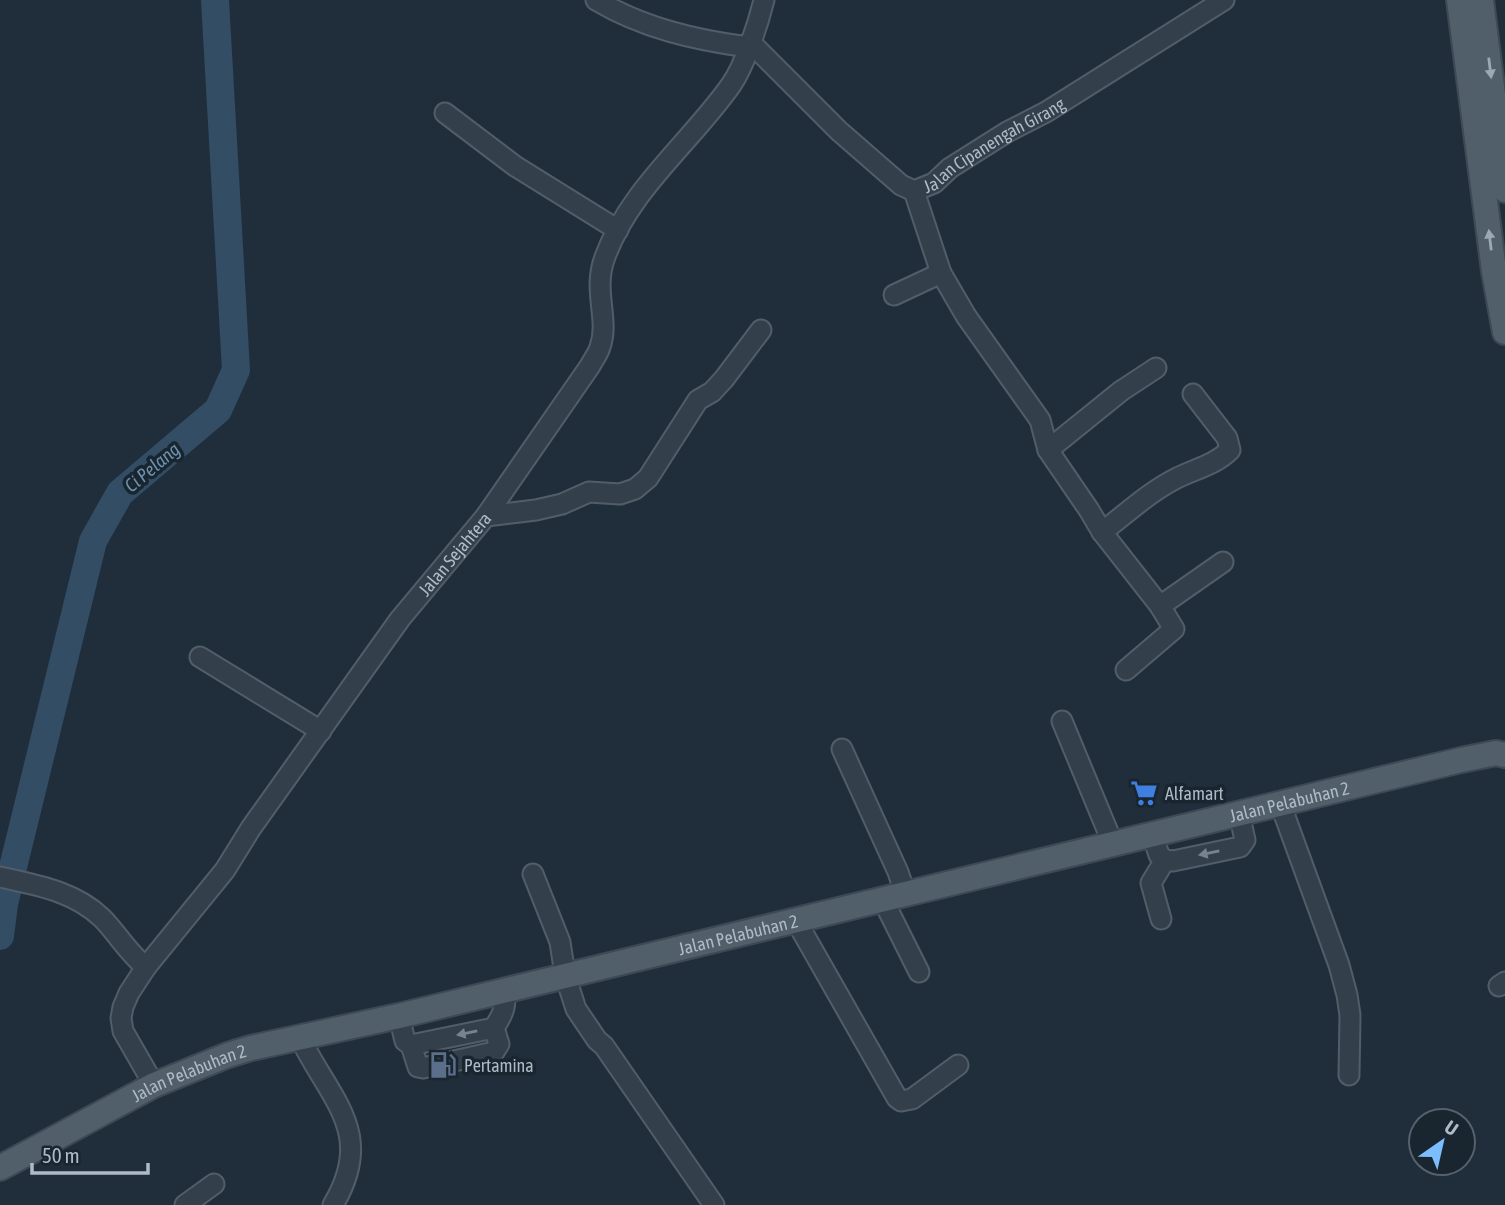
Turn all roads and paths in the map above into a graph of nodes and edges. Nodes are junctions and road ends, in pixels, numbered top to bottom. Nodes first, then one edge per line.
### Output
1 (596, 0) edge
2 (764, 0) edge
3 (1224, 0) edge
4 (1459, 0) edge
5 (1481, 0) edge
6 (749, 45) junction
7 (445, 113) dead end
8 (1505, 190) edge
9 (914, 191) junction
10 (618, 230) junction
11 (1500, 269) edge
12 (941, 273) junction
13 (894, 295) dead end
14 (761, 330) dead end
15 (1505, 331) edge
16 (1156, 368) dead end
17 (1193, 394) dead end
18 (1048, 450) junction
19 (486, 516) junction
20 (1102, 532) junction
21 (1223, 562) dead end
22 (1160, 606) junction
23 (200, 657) dead end
24 (1126, 670) dead end
25 (1062, 721) dead end
26 (321, 731) junction
27 (842, 749) dead end
28 (1502, 751) edge
29 (1280, 803) junction
30 (1239, 813) junction
31 (1152, 834) junction
32 (1112, 844) junction
33 (1164, 860) junction
34 (533, 874) dead end
35 (0, 877) edge
36 (893, 896) junction
37 (795, 919) junction
38 (1161, 919) dead end
39 (146, 967) junction
40 (919, 972) dead end
41 (565, 975) junction
42 (504, 990) junction
43 (399, 1016) junction
44 (300, 1038) junction
45 (958, 1065) dead end
46 (1349, 1075) dead end
47 (154, 1085) junction
48 (0, 1168) edge
49 (214, 1184) dead end
50 (185, 1205) edge
51 (332, 1205) edge
52 (714, 1205) edge

1 - 6 street
2 - 6 street, Jalan Sejahtera
3 - 9 street, Jalan Cipanengah Girang
11 -> 4 main road
5 -> 8 main road
6 - 9 street, Jalan Cipanengah Girang
6 - 10 street, Jalan Sejahtera
7 - 10 street
9 - 12 street
10 - 19 street, Jalan Sejahtera
11 - 15 main road
12 - 13 street
12 - 18 street
14 - 19 street
16 - 18 street
17 - 20 street
18 - 20 street
19 - 26 street, Jalan Sejahtera
20 - 22 street
21 - 22 street
22 - 24 street
23 - 26 street
25 - 32 street
26 - 39 street, Jalan Sejahtera
27 - 36 street
28 - 29 main road, Jalan Pelabuhan 2
29 - 30 main road, Jalan Pelabuhan 2
29 - 46 street
30 - 31 main road, Jalan Pelabuhan 2
30 -> 33 street
31 - 32 main road, Jalan Pelabuhan 2
31 - 33 street
32 - 36 main road, Jalan Pelabuhan 2
33 - 38 street
34 - 41 street
35 - 39 street
36 - 37 main road, Jalan Pelabuhan 2
36 - 40 street
37 - 41 main road, Jalan Pelabuhan 2
37 - 45 street
39 - 47 street, Jalan Sejahtera
41 - 42 main road, Jalan Pelabuhan 2
41 - 52 street
42 - 43 main road, Jalan Pelabuhan 2
42 -> 43 street
43 - 44 main road, Jalan Pelabuhan 2
44 - 47 main road, Jalan Pelabuhan 2
44 - 51 street
47 - 48 main road, Jalan Pelabuhan 2
49 - 50 street

